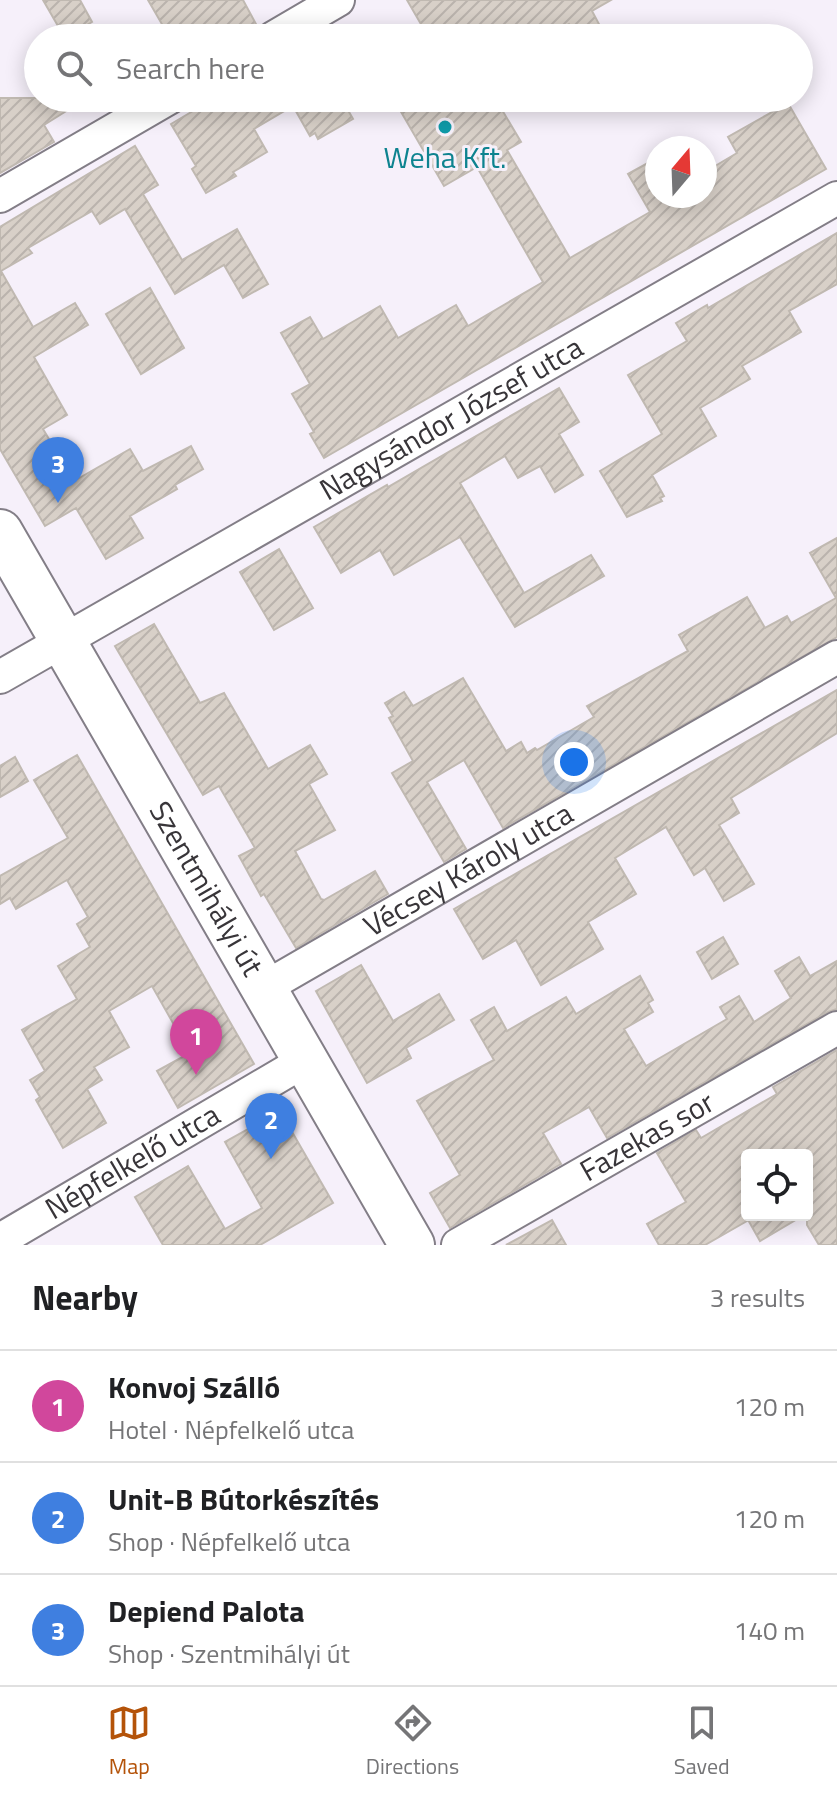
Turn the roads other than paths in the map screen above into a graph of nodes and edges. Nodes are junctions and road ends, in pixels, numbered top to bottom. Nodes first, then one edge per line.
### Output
1 (338, 0) edge
2 (297, 24) edge
3 (145, 112) edge
4 (0, 196) edge
5 (837, 198) edge
6 (0, 532) edge
7 (64, 639) junction
8 (837, 657) edge
9 (0, 677) edge
10 (264, 988) junction
11 (837, 1028) edge
12 (306, 1060) junction
13 (0, 1240) edge
14 (412, 1245) edge
15 (458, 1245) edge

1 - 2 street
3 - 4 street
5 - 7 street, Nagysándor József utca
6 - 7 main road, Szentmihályi út
7 - 9 street, Nagysándor József utca
7 - 10 main road, Szentmihályi út
8 - 10 street, Vécsey Károly utca
10 - 12 main road, Szentmihályi út
11 - 15 street, Fazekas sor
12 - 13 street, Népfelkelő utca
12 - 14 main road, Szentmihályi út

